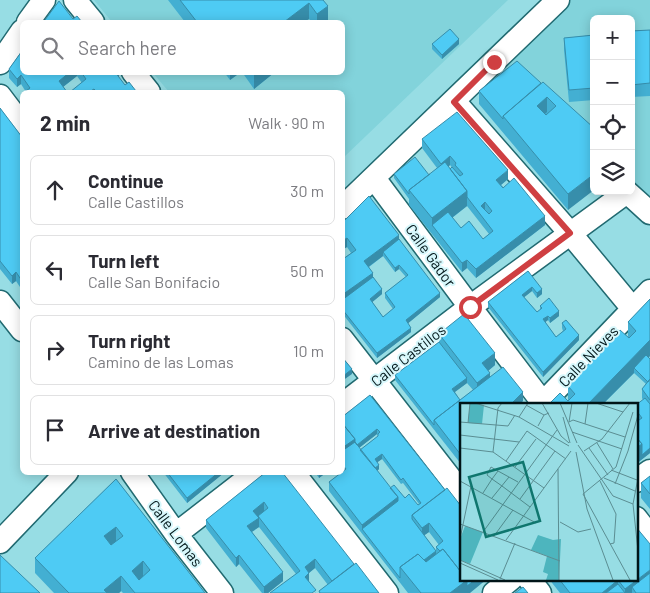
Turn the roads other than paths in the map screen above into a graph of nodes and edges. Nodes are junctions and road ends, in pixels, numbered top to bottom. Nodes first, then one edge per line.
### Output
1 (44, 0) edge
2 (76, 0) edge
3 (558, 0) edge
4 (29, 20) edge
5 (91, 20) edge
6 (20, 34) edge
7 (0, 62) edge
8 (135, 75) edge
9 (147, 90) edge
10 (0, 96) edge
11 (454, 102) junction
12 (20, 122) edge
13 (374, 178) junction
14 (345, 205) edge
15 (650, 213) edge
16 (570, 233) junction
17 (650, 292) edge
18 (0, 302) edge
19 (470, 307) junction
20 (633, 309) junction
21 (20, 327) edge
22 (345, 343) edge
23 (374, 380) junction
24 (345, 403) edge
25 (541, 403) edge
26 (543, 403) edge
27 (650, 471) edge
28 (64, 475) edge
29 (134, 475) edge
30 (252, 475) edge
31 (295, 475) edge
32 (638, 480) edge
33 (460, 490) edge
34 (638, 521) edge
35 (176, 534) junction
36 (650, 536) edge
37 (0, 542) edge
38 (510, 580) edge
39 (530, 580) edge
40 (222, 593) edge
41 (387, 593) edge
42 (494, 593) edge
43 (540, 593) edge

1 - 4 street
2 - 5 street
3 - 11 street
6 - 7 street
8 - 9 street
10 - 12 street
11 - 13 street
11 - 16 street
13 - 14 street
13 - 19 street, Calle Gádor
15 - 16 street, Calle Castillos
16 - 19 street, Calle Castillos
16 - 20 street
17 - 20 street, Calle Nieves
18 - 21 street
19 - 23 street, Calle Castillos
19 - 25 street, Calle Gádor
20 - 26 street, Calle Nieves
22 - 23 street
23 - 24 street, Calle Castillos
23 - 33 street
27 - 32 street
28 - 37 street
29 - 35 street, Calle Lomas
30 - 35 street
31 - 41 street
34 - 36 street
35 - 40 street, Calle Lomas
38 - 42 street
39 - 43 street

